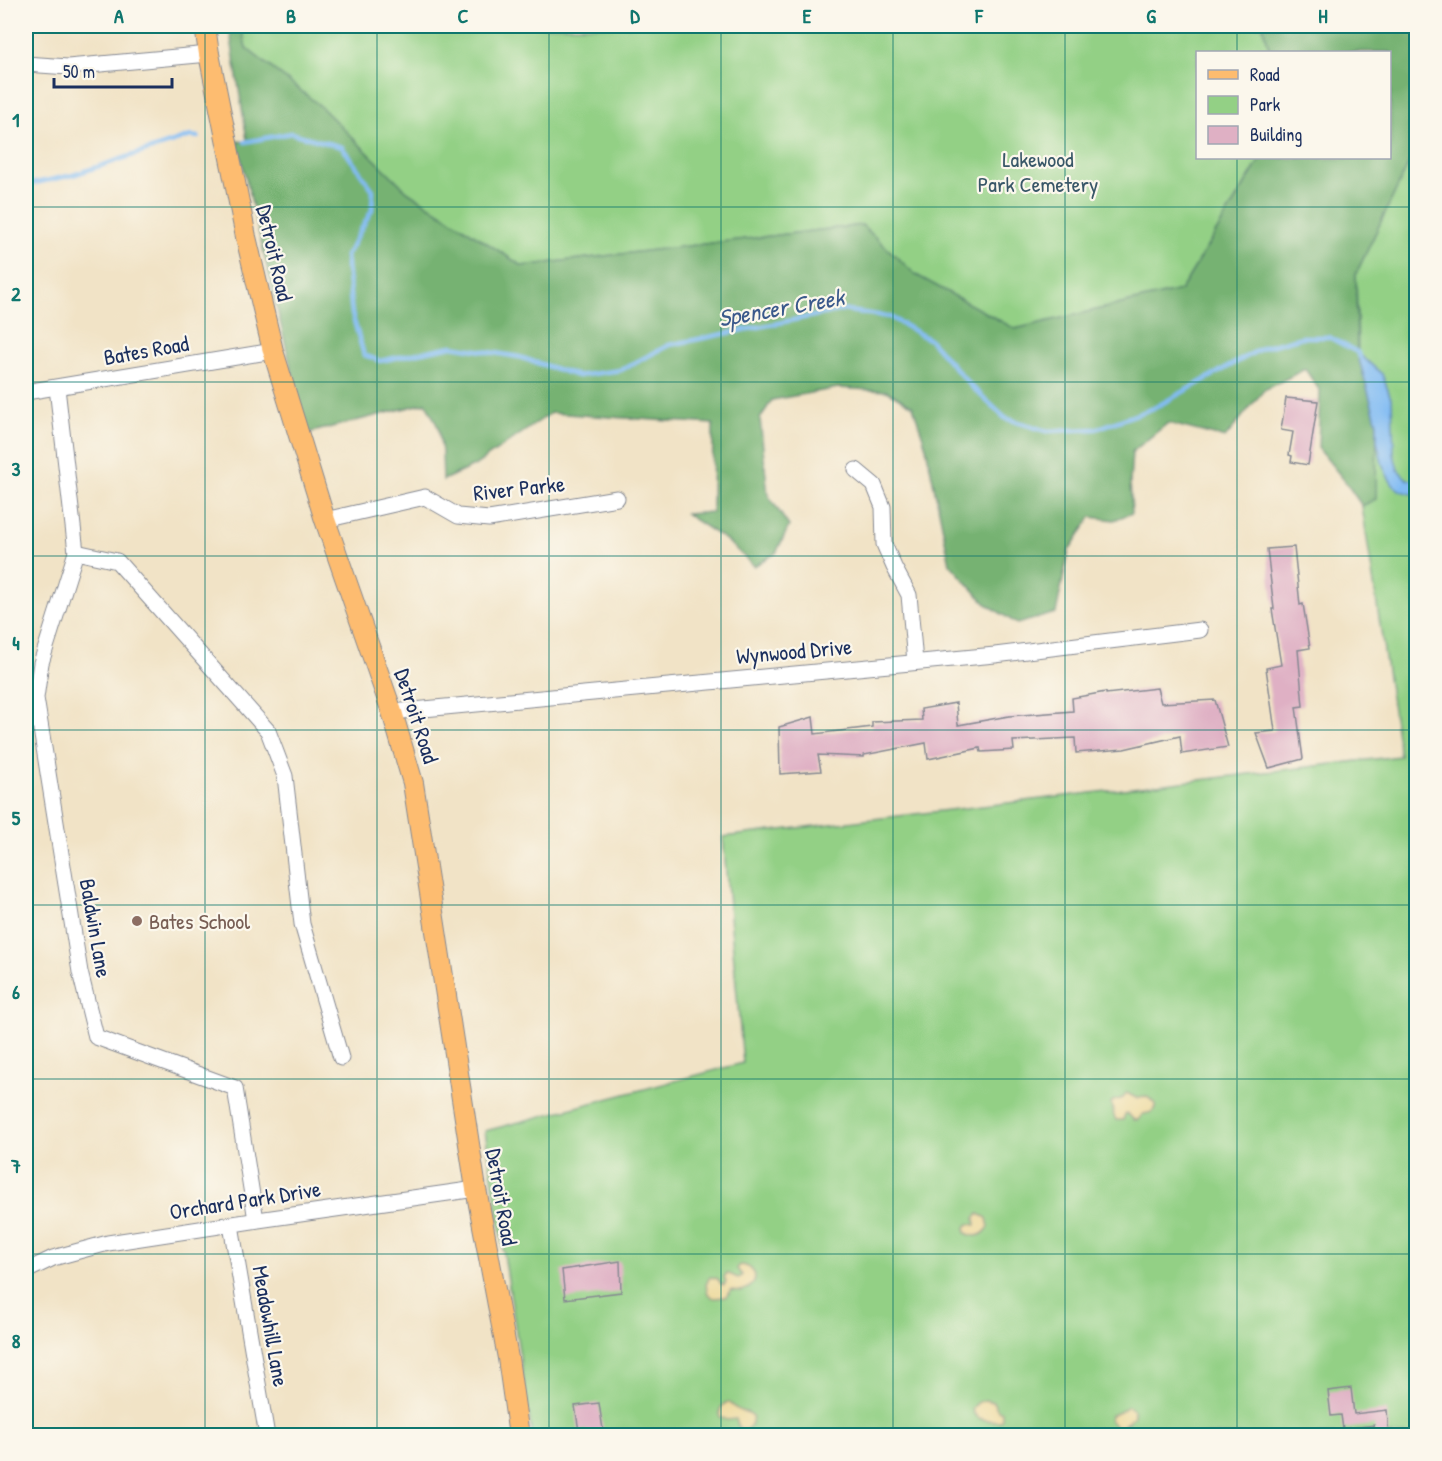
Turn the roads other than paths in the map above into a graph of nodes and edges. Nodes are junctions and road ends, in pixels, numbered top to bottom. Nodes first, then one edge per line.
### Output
1 (205, 26) edge
2 (209, 54) junction
3 (26, 64) edge
4 (273, 351) junction
5 (57, 388) junction
6 (26, 392) edge
7 (856, 470) dead end
8 (617, 498) dead end
9 (325, 520) junction
10 (76, 552) junction
11 (1200, 630) dead end
12 (915, 662) junction
13 (392, 712) junction
14 (341, 1058) dead end
15 (476, 1189) junction
16 (256, 1220) junction
17 (231, 1225) junction
18 (26, 1271) edge
19 (26, 1431) edge
20 (26, 1436) edge
21 (267, 1436) edge
22 (519, 1436) edge

1 - 2 main road, Detroit Road
2 - 3 street
2 - 4 main road, Detroit Road
4 - 5 street, Bates Road
4 - 9 main road, Detroit Road
5 - 6 street, Bates Road
5 - 10 street, Baldwin Lane
7 - 12 street
8 - 9 street, River Parke
9 - 13 main road, Detroit Road
10 - 14 street
10 - 16 street, Baldwin Lane
11 - 12 street, Wynwood Drive
12 - 13 street, Wynwood Drive
13 - 15 main road, Detroit Road
15 - 16 street, Orchard Park Drive
15 - 22 main road, Detroit Road
16 - 17 street, Orchard Park Drive
17 - 18 street, Orchard Park Drive
17 - 21 street, Meadowhill Lane
19 - 20 street

